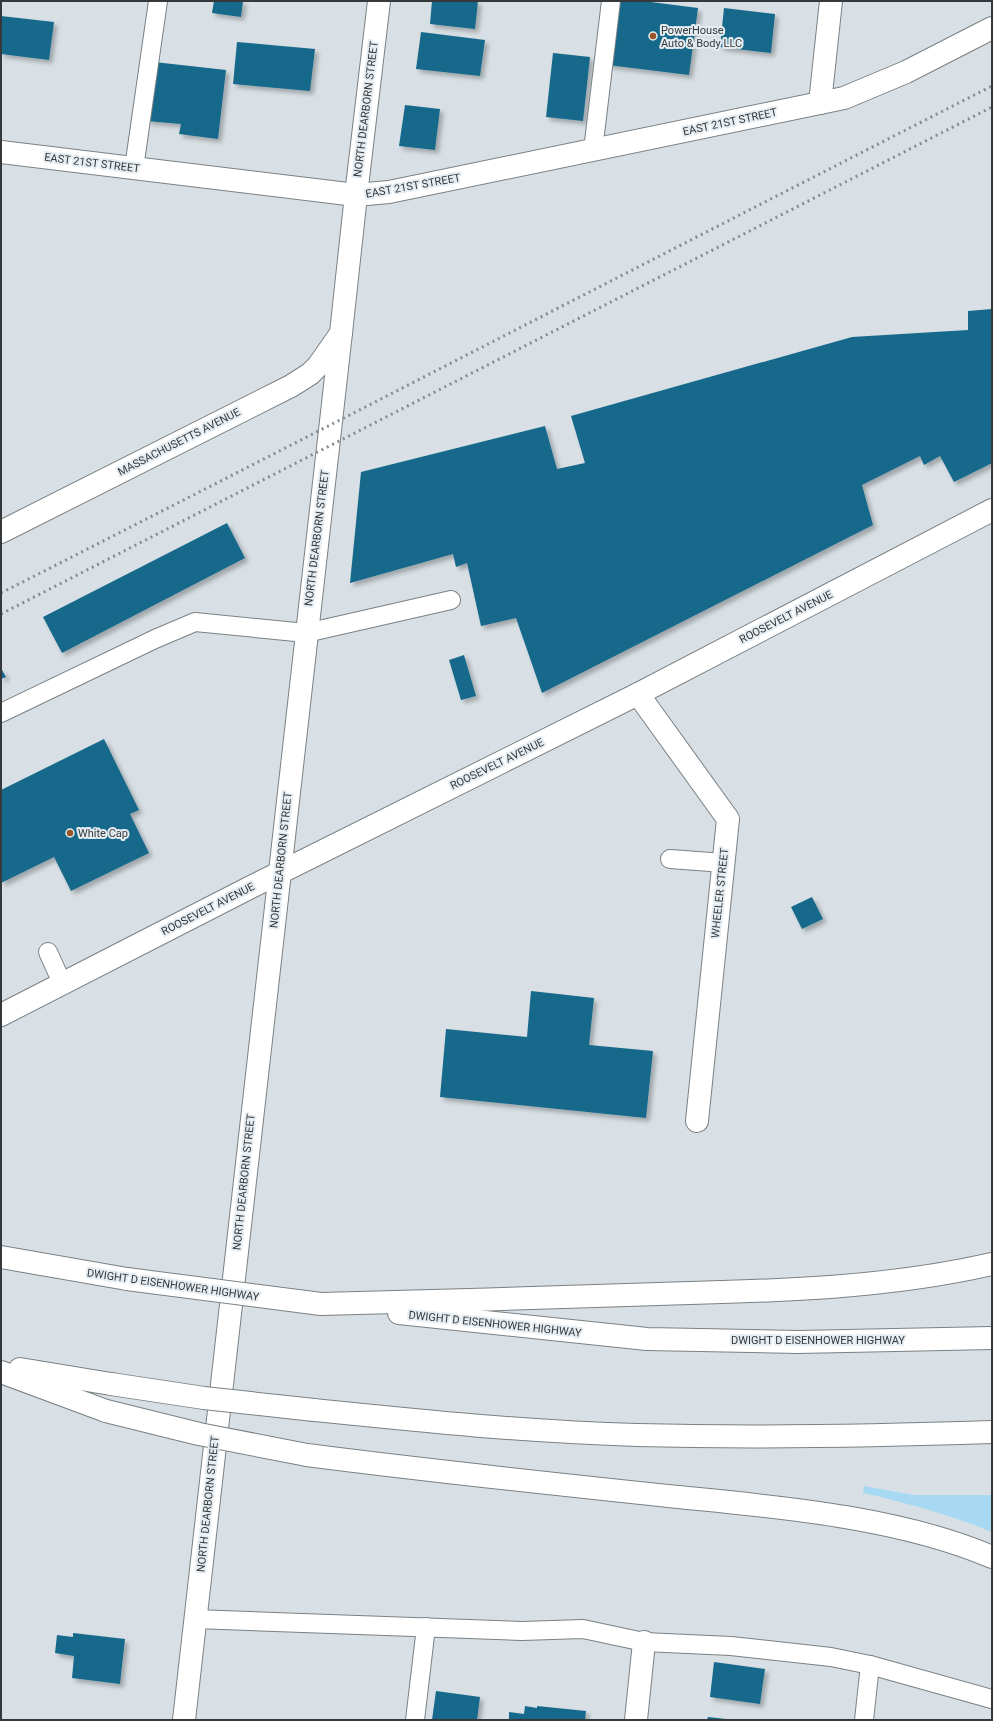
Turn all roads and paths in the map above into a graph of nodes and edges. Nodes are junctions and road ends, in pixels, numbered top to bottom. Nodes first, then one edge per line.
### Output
1 (158, 1) edge
2 (379, 1) edge
3 (611, 1) edge
4 (831, 1) edge
5 (992, 28) edge
6 (820, 103) junction
7 (593, 150) junction
8 (1, 152) edge
9 (134, 168) junction
10 (356, 195) junction
11 (341, 333) junction
12 (992, 510) edge
13 (1, 532) edge
14 (451, 600) dead end
15 (306, 633) junction
16 (638, 694) junction
17 (1, 713) edge
18 (670, 859) dead end
19 (724, 863) junction
20 (279, 873) junction
21 (48, 952) dead end
22 (62, 983) junction
23 (1, 1015) edge
24 (697, 1121) dead end
25 (1, 1257) edge
26 (992, 1264) edge
27 (321, 1304) junction
28 (992, 1338) edge
29 (1, 1366) edge
30 (1, 1372) edge
31 (992, 1432) edge
32 (992, 1558) edge
33 (195, 1619) junction
34 (426, 1627) junction
35 (644, 1642) junction
36 (870, 1665) junction
37 (992, 1699) edge
38 (184, 1720) edge
39 (415, 1720) edge
40 (636, 1720) edge
41 (864, 1720) edge

1 - 9 lane
2 - 10 main road, NORTH DEARBORN STREET
3 - 7 lane
4 - 6 main road
5 - 6 main road
6 - 7 main road, EAST 21ST STREET
7 - 10 main road, EAST 21ST STREET
8 - 9 main road, EAST 21ST STREET
9 - 10 main road, EAST 21ST STREET
10 - 11 main road, NORTH DEARBORN STREET
11 - 13 main road, MASSACHUSETTS AVENUE
11 - 15 main road, NORTH DEARBORN STREET
12 - 16 main road, ROOSEVELT AVENUE
14 - 15 lane
15 - 17 lane
15 - 20 main road, NORTH DEARBORN STREET
16 - 19 main road, WHEELER STREET
16 - 20 main road, ROOSEVELT AVENUE
18 - 19 lane
19 - 24 main road, WHEELER STREET
20 - 22 main road, ROOSEVELT AVENUE
20 - 33 main road, NORTH DEARBORN STREET
21 - 22 lane
22 - 23 main road, ROOSEVELT AVENUE
25 - 27 main road, DWIGHT D EISENHOWER HIGHWAY, bridge
26 - 27 main road
27 - 28 main road, DWIGHT D EISENHOWER HIGHWAY
29 - 31 main road, bridge
30 - 32 main road, bridge
33 - 34 lane
33 - 38 main road, NORTH DEARBORN STREET
34 - 35 lane
34 - 39 lane
35 - 36 lane
35 - 40 main road
36 - 37 lane
36 - 41 lane

